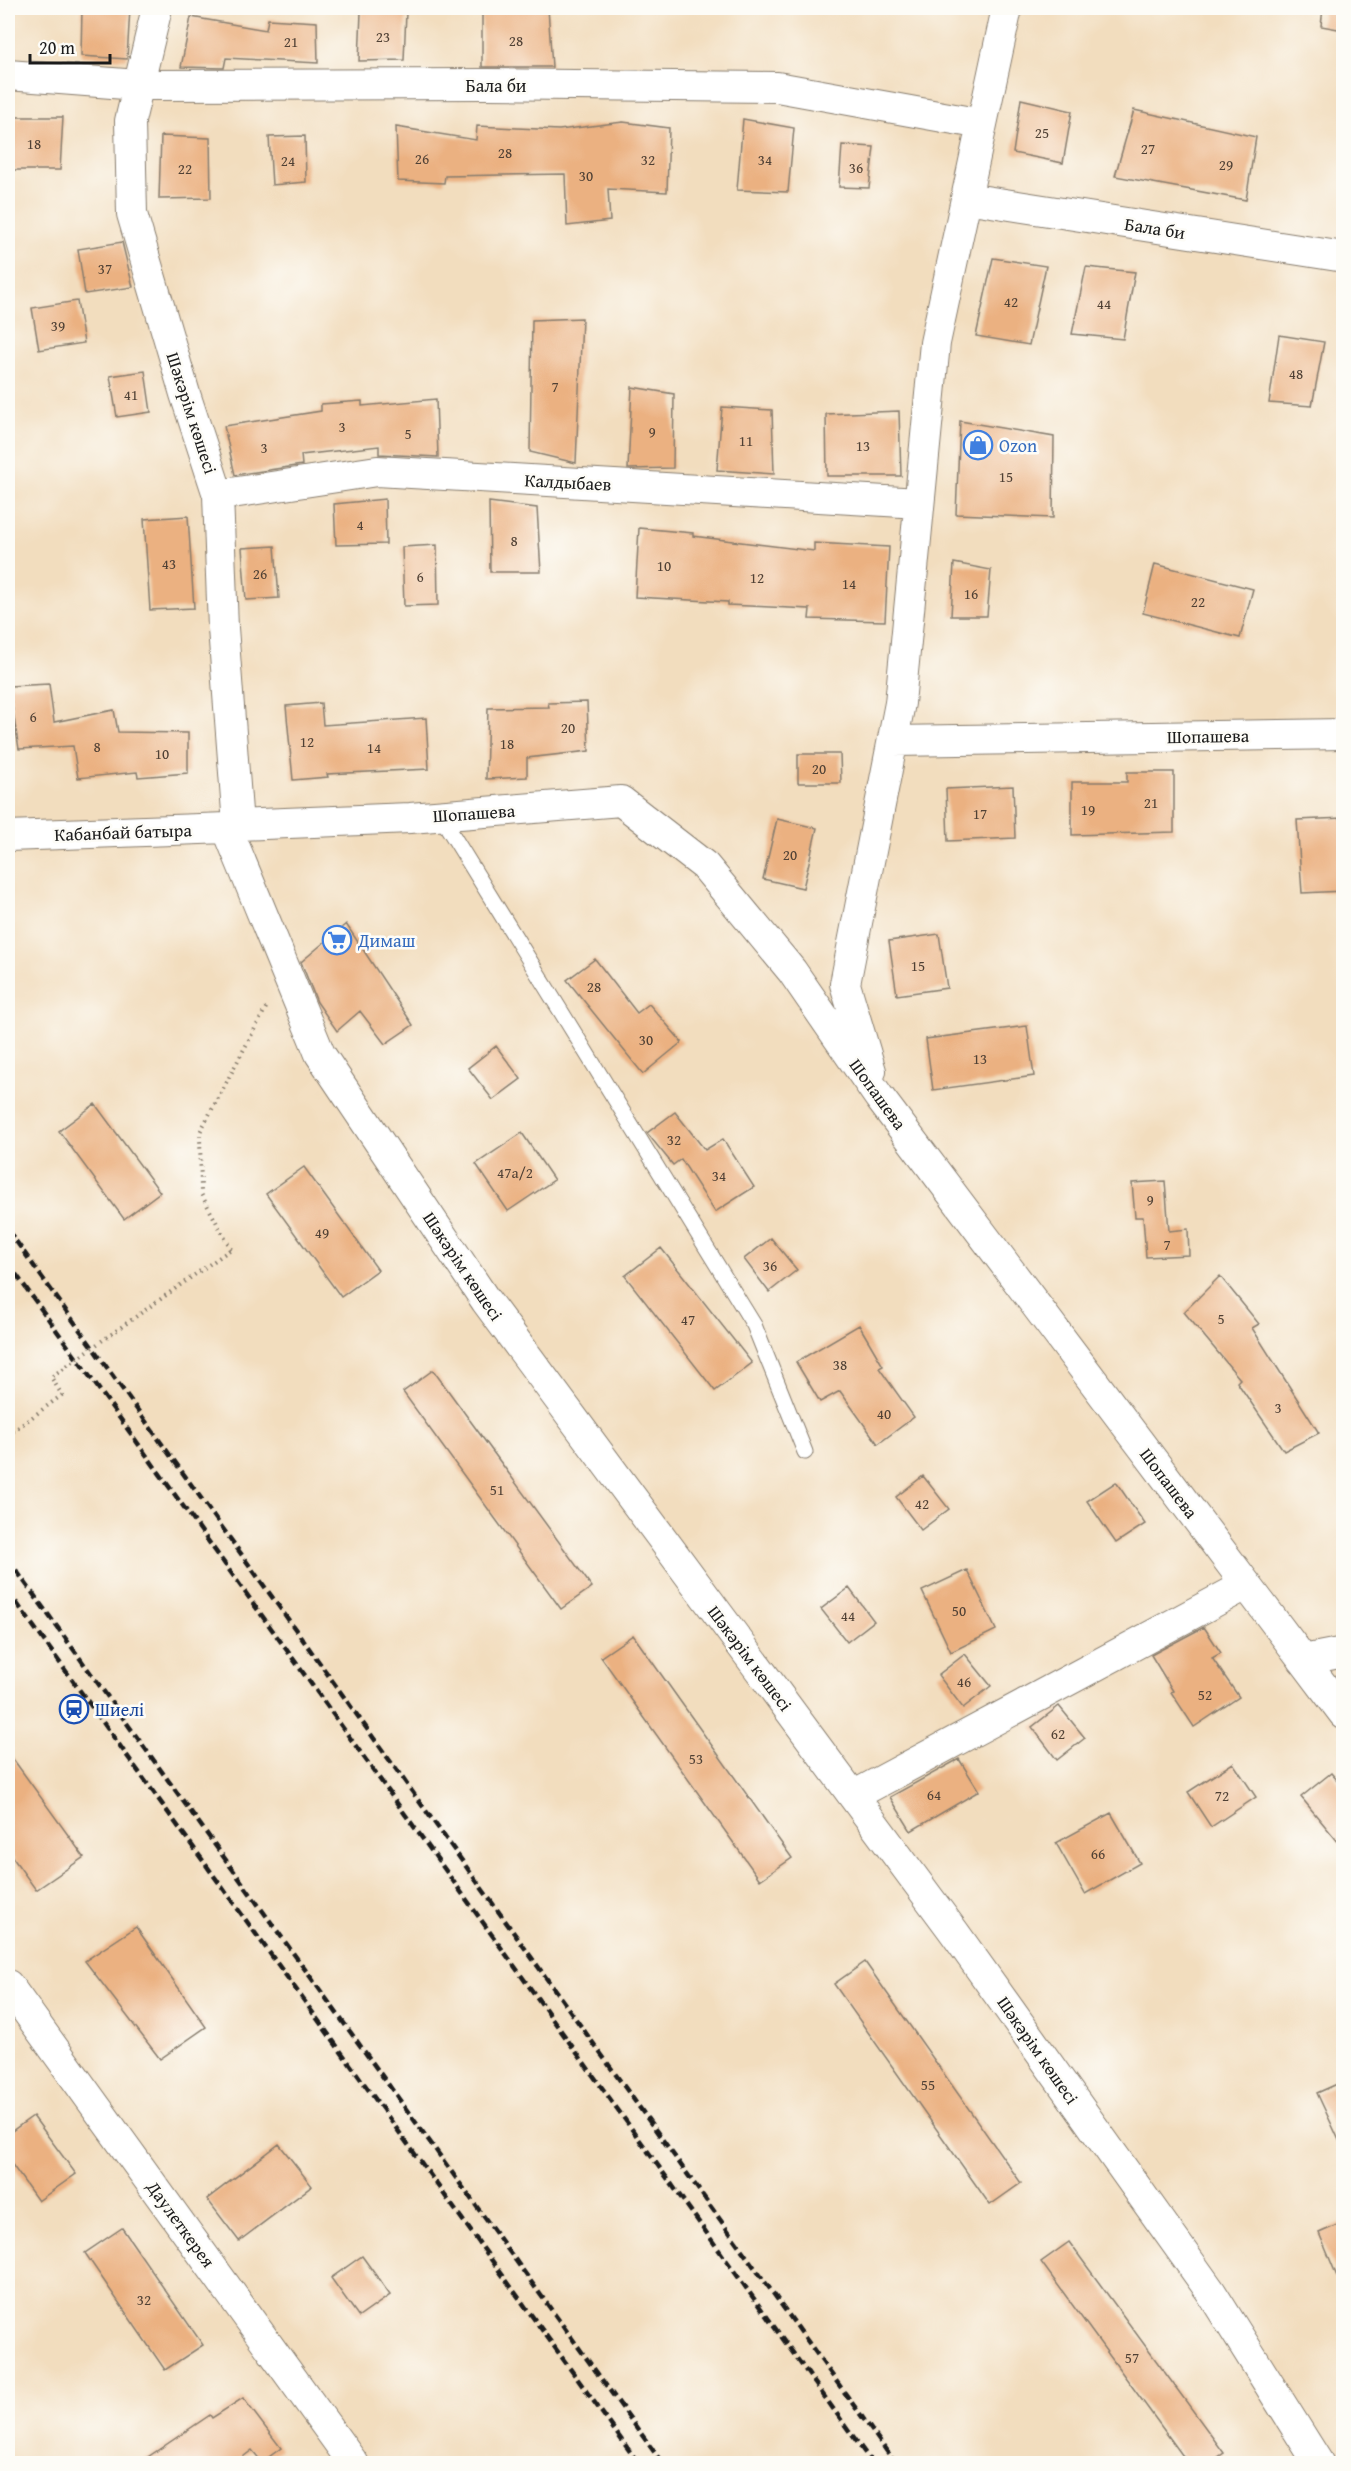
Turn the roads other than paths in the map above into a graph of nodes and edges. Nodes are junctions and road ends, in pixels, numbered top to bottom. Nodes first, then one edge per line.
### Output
1 (157, 8) edge
2 (1007, 8) edge
3 (8, 75) edge
4 (138, 86) junction
5 (982, 124) junction
6 (966, 198) junction
7 (1344, 257) edge
8 (218, 495) junction
9 (920, 503) junction
10 (1344, 734) edge
11 (893, 741) junction
12 (440, 815) junction
13 (233, 826) junction
14 (8, 836) edge
15 (879, 1097) junction
16 (805, 1452) dead end
17 (1246, 1585) junction
18 (1344, 1652) edge
19 (1303, 1660) junction
20 (1344, 1714) edge
21 (853, 1796) junction
22 (8, 1985) edge
23 (354, 2463) edge
24 (1319, 2463) edge

1 - 4 street, Шәкәрім көшесі
2 - 5 street
3 - 4 street, Бала би
4 - 5 street, Бала би
4 - 8 street, Шәкәрім көшесі
5 - 6 street
6 - 7 street, Бала би
6 - 9 street
8 - 9 street, Калдыбаев
8 - 13 street, Шәкәрім көшесі
9 - 11 street
10 - 11 street, Шопашева
11 - 15 street
12 - 13 street, Шопашева
12 - 15 street, Шопашева
12 - 16 lane
13 - 14 street, Кабанбай батыра
13 - 21 street, Шәкәрім көшесі
15 - 17 street, Шопашева
17 - 19 street, Шопашева
17 - 21 street
18 - 19 street
19 - 20 street, Шопашева
21 - 24 street, Шәкәрім көшесі
22 - 23 street, Даулеткерея

